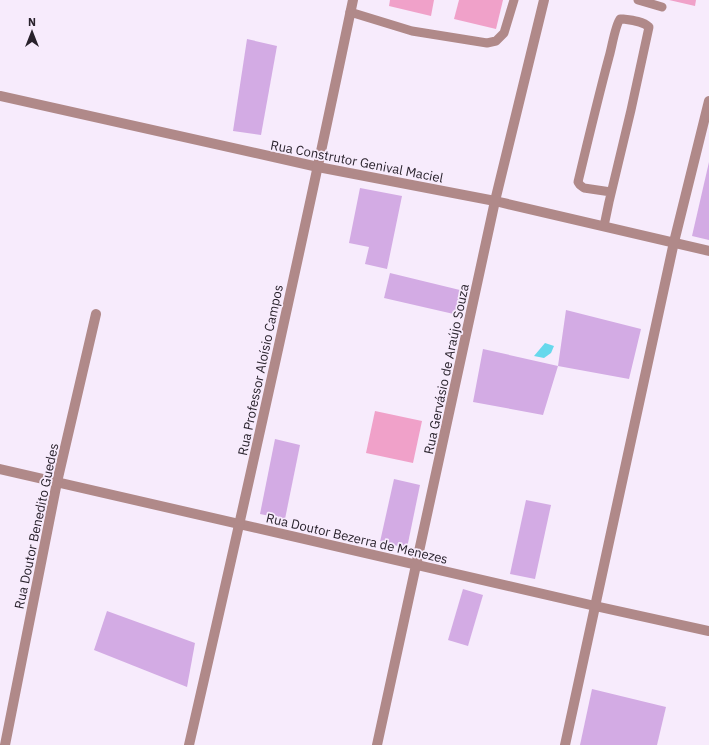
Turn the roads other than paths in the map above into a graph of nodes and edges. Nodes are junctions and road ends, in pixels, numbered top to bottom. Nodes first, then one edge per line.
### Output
1 (353, 0) edge
2 (514, 0) edge
3 (544, 0) edge
4 (638, 0) edge
5 (662, 7) dead end
6 (350, 12) junction
7 (0, 96) edge
8 (709, 101) edge
9 (318, 167) junction
10 (612, 192) junction
11 (495, 201) junction
12 (604, 226) junction
13 (674, 242) junction
14 (709, 251) edge
15 (96, 314) dead end
16 (0, 469) edge
17 (57, 482) junction
18 (240, 524) junction
19 (417, 565) junction
20 (595, 606) junction
21 (709, 631) edge
22 (5, 745) edge
23 (189, 745) edge
24 (377, 745) edge
25 (565, 745) edge

1 - 6 street, Rua Professor Aloísio Campos
2 - 6 lane
3 - 11 street, Rua Gervásio de Araújo Souza
4 - 5 lane
6 - 9 street, Rua Professor Aloísio Campos
7 - 9 street, Rua Construtor Genival Maciel
8 - 13 street
9 - 11 street, Rua Construtor Genival Maciel
9 - 18 street, Rua Professor Aloísio Campos
10 - 10 lane
10 - 12 lane
11 - 12 street, Rua Construtor Genival Maciel
11 - 19 street, Rua Gervásio de Araújo Souza
12 - 13 street, Rua Construtor Genival Maciel
13 - 14 street, Rua Construtor Genival Maciel
13 - 20 street
15 - 17 street, Rua Doutor Benedito Guedes
16 - 17 street, Rua Doutor Bezerra de Menezes
17 - 18 street, Rua Doutor Bezerra de Menezes
17 - 22 street, Rua Doutor Benedito Guedes
18 - 19 street, Rua Doutor Bezerra de Menezes
18 - 23 street, Rua Professor Aloísio Campos
19 - 20 street, Rua Doutor Bezerra de Menezes
19 - 24 street, Rua Gervásio de Araújo Souza
20 - 21 street, Rua Doutor Bezerra de Menezes
20 - 25 street

